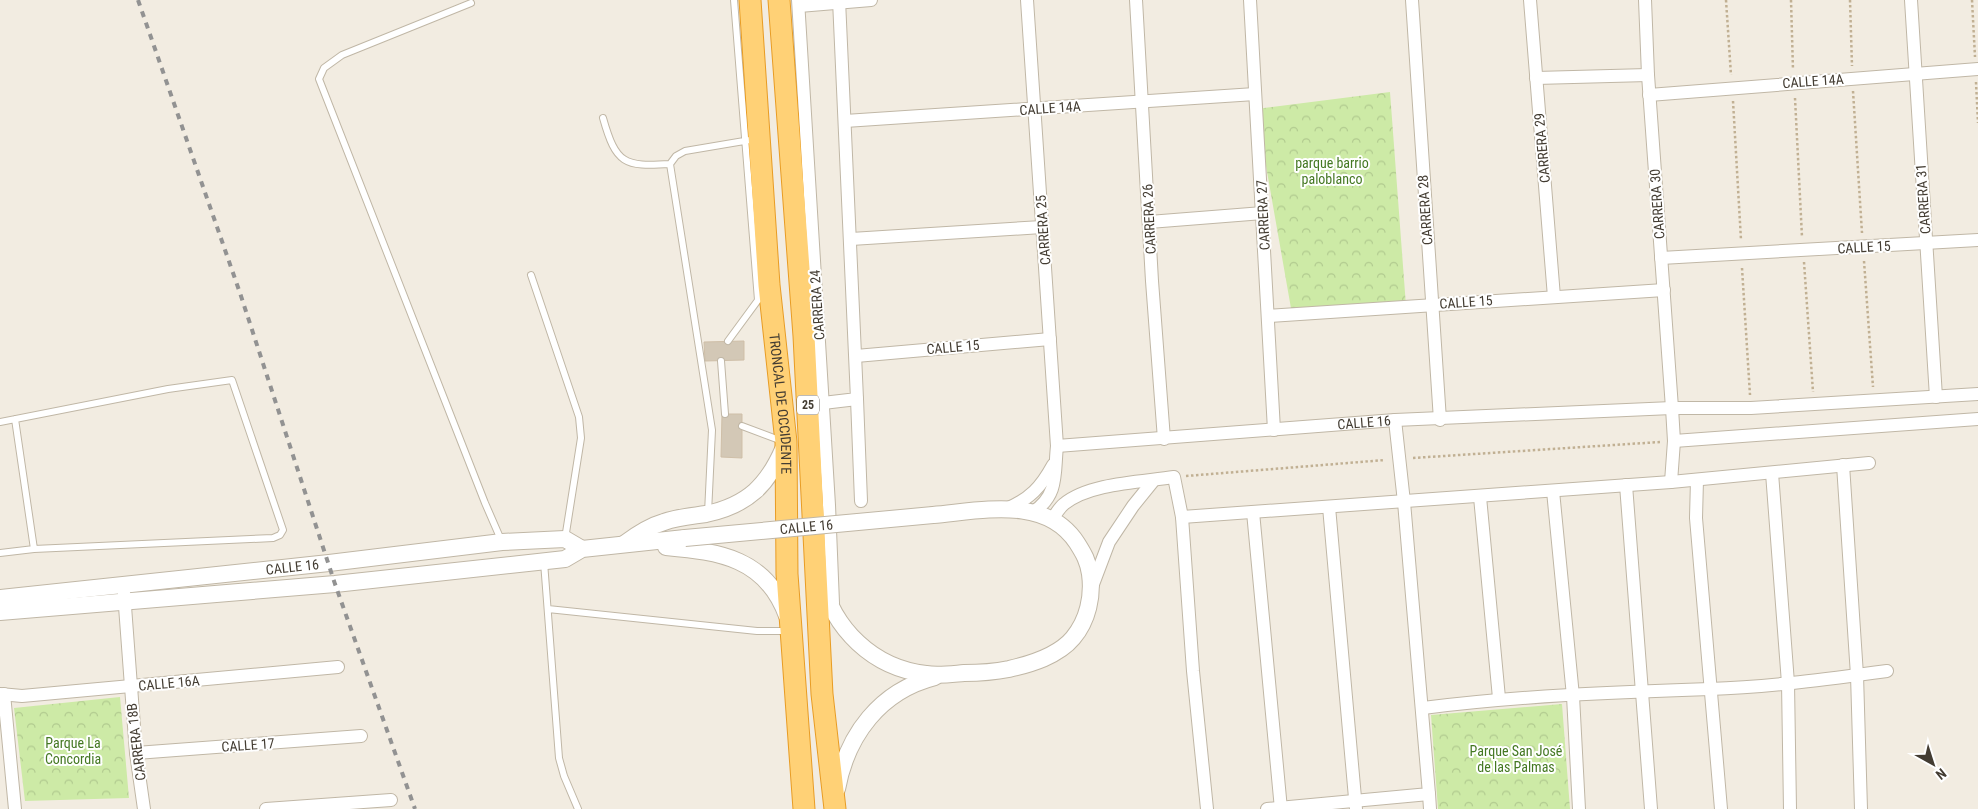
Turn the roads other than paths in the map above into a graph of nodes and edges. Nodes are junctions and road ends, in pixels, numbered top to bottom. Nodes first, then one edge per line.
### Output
1 (734, 0) edge
2 (750, 0) edge
3 (871, 0) edge
4 (1027, 0) edge
5 (1136, 0) edge
6 (1250, 0) edge
7 (1412, 0) edge
8 (1530, 0) edge
9 (1645, 0) edge
10 (1911, 0) edge
11 (839, 1) edge
12 (792, 2) edge
13 (471, 4) dead end
14 (1978, 69) edge
15 (1914, 74) junction
16 (1648, 75) junction
17 (1536, 78) junction
18 (1255, 94) junction
19 (1649, 95) junction
20 (1142, 102) junction
21 (1034, 109) junction
22 (603, 118) dead end
23 (845, 121) junction
24 (753, 139) junction
25 (670, 164) junction
26 (1262, 213) junction
27 (1149, 222) junction
28 (1042, 227) junction
29 (852, 239) junction
30 (1978, 240) edge
31 (1926, 244) junction
32 (1661, 258) junction
33 (531, 275) dead end
34 (1664, 290) junction
35 (764, 292) junction
36 (1554, 297) junction
37 (1431, 304) junction
38 (1268, 316) junction
39 (1050, 339) junction
40 (728, 341) dead end
41 (856, 356) junction
42 (721, 361) dead end
43 (1978, 394) edge
44 (1936, 397) junction
45 (857, 399) junction
46 (823, 403) junction
47 (1672, 408) junction
48 (725, 414) dead end
49 (15, 419) junction
50 (1978, 419) edge
51 (1395, 420) junction
52 (1440, 420) junction
53 (0, 422) edge
54 (742, 426) dead end
55 (722, 429) dead end
56 (712, 430) junction
57 (1274, 430) junction
58 (1164, 439) junction
59 (1674, 441) junction
60 (786, 442) junction
61 (1057, 446) junction
62 (1055, 460) junction
63 (1868, 463) dead end
64 (1843, 465) junction
65 (1772, 473) junction
66 (1154, 480) junction
67 (1697, 480) junction
68 (1671, 482) junction
69 (1626, 485) junction
70 (1554, 491) junction
71 (1480, 497) junction
72 (861, 500) dead end
73 (1404, 502) junction
74 (1330, 507) junction
75 (1006, 509) junction
76 (1033, 512) junction
77 (1253, 512) junction
78 (708, 513) junction
79 (1182, 517) junction
80 (1052, 519) junction
81 (565, 539) junction
82 (502, 542) junction
83 (629, 545) junction
84 (34, 549) junction
85 (582, 549) junction
86 (0, 553) edge
87 (816, 557) junction
88 (544, 561) junction
89 (124, 586) junction
90 (1092, 588) junction
91 (0, 598) edge
92 (123, 602) junction
93 (548, 609) junction
94 (833, 611) junction
95 (0, 612) edge
96 (793, 631) junction
97 (338, 667) dead end
98 (1888, 671) dead end
99 (947, 674) junction
100 (1857, 675) junction
101 (1788, 683) junction
102 (129, 687) junction
103 (1710, 689) junction
104 (1643, 691) junction
105 (2, 694) edge
106 (1573, 696) junction
107 (1499, 698) junction
108 (1423, 708) junction
109 (361, 736) dead end
110 (136, 753) junction
111 (1429, 794) junction
112 (391, 800) dead end
113 (1355, 804) edge
114 (1281, 808) edge
115 (15, 809) edge
116 (144, 809) edge
117 (266, 809) edge
118 (578, 809) edge
119 (804, 809) edge
120 (836, 809) edge
121 (1207, 809) edge
122 (1267, 809) edge
123 (1430, 809) edge
124 (1579, 809) edge
125 (1651, 809) edge
126 (1721, 809) edge
127 (1790, 809) edge
128 (1861, 809) edge

1 - 24 lane
2 - 24 highway, TRONCAL DE OCCIDENTE / 25
3 - 11 street
4 - 21 street, CARRERA 25
5 - 20 street, CARRERA 26
6 - 18 street, CARRERA 27
7 - 37 street, CARRERA 28
8 - 17 street, CARRERA 29
9 - 16 street, CARRERA 30
10 - 15 street, CARRERA 31
11 - 12 street
11 - 23 street
12 - 46 street, CARRERA 24
12 - 87 highway, TRONCAL DE OCCIDENTE / 25
13 - 82 lane
14 - 15 street, CALLE 14A
15 - 19 street, CALLE 14A
15 - 31 street, CARRERA 31
16 - 17 street
16 - 19 street, CARRERA 30
17 - 36 street, CARRERA 29
18 - 20 street, CALLE 14A
18 - 26 street, CARRERA 27
19 - 32 street, CARRERA 30
20 - 21 street, CALLE 14A
20 - 27 street, CARRERA 26
21 - 23 street, CALLE 14A
21 - 28 street, CARRERA 25
22 - 25 lane
23 - 29 street
24 - 25 lane
24 - 35 highway, TRONCAL DE OCCIDENTE / 25
25 - 56 lane
26 - 27 street
26 - 38 street, CARRERA 27
27 - 58 street, CARRERA 26
28 - 29 street
28 - 39 street, CARRERA 25
29 - 41 street
30 - 31 street, CALLE 15
31 - 32 street, CALLE 15
31 - 44 street, CARRERA 31
32 - 34 street, CARRERA 30
33 - 81 lane
34 - 36 street, CALLE 15
34 - 47 street, CARRERA 30
35 - 40 lane
35 - 60 highway, TRONCAL DE OCCIDENTE / 25
36 - 37 street, CALLE 15
37 - 38 street, CALLE 15
37 - 52 street, CARRERA 28
38 - 57 street, CARRERA 27
39 - 41 street, CALLE 15
39 - 61 street, CARRERA 25
41 - 45 street
42 - 48 lane
43 - 44 street, CALLE 16
44 - 47 street, CALLE 16
45 - 46 street
45 - 72 street
46 - 94 street, CARRERA 24
47 - 52 street, CALLE 16
47 - 59 street, CARRERA 30
49 - 53 lane
49 - 84 lane
49 - 84 lane
50 - 59 street
51 - 52 street, CALLE 16
51 - 57 street, CALLE 16
51 - 73 street
54 - 60 lane
55 - 56 lane
56 - 78 lane
57 - 58 street, CALLE 16
58 - 61 street, CALLE 16
59 - 68 street, CARRERA 30
60 - 78 street
60 - 96 highway, TRONCAL DE OCCIDENTE / 25
61 - 62 street, CARRERA 25
62 - 75 street
62 - 76 street, CARRERA 25
63 - 64 street
64 - 65 street
64 - 100 street
65 - 67 street
65 - 101 street
66 - 79 street
66 - 80 street
66 - 90 street
67 - 68 street
67 - 103 street
68 - 69 street
69 - 70 street
69 - 104 street
70 - 71 street
70 - 106 street
71 - 73 street
71 - 107 street
73 - 74 street
73 - 108 street
74 - 77 street
74 - 113 street
75 - 76 street, CALLE 16
75 - 83 street, CALLE 16, bridge
76 - 80 street, CALLE 16
77 - 79 street
77 - 114 street
78 - 83 street
79 - 121 street
80 - 90 street, CALLE 16
81 - 82 street, CALLE 16
81 - 85 street
82 - 89 street, CALLE 16
83 - 85 street, CALLE 16
83 - 96 street
84 - 86 lane
85 - 88 street, CALLE 16
87 - 94 street
87 - 120 highway, TRONCAL DE OCCIDENTE / 25
88 - 92 street, CALLE 16
88 - 93 lane
89 - 91 street, CALLE 16
89 - 92 street, CARRERA 18B
90 - 99 street, CALLE 16
92 - 95 street, CALLE 16
92 - 102 street, CARRERA 18B
93 - 96 lane
93 - 118 lane
94 - 99 street
96 - 119 highway, TRONCAL DE OCCIDENTE / 25
97 - 102 street, CALLE 16A
98 - 100 street
99 - 120 street
100 - 101 street
100 - 128 street
101 - 103 street
101 - 127 street
102 - 105 street, CALLE 16A
102 - 110 street, CARRERA 18B
103 - 104 street
103 - 126 street
104 - 106 street
104 - 125 street
105 - 115 street
106 - 107 street
106 - 124 street
107 - 108 street
108 - 111 street
109 - 110 street, CALLE 17
110 - 116 street, CARRERA 18B
111 - 113 street
111 - 123 street
112 - 117 street
113 - 114 street
114 - 122 street

